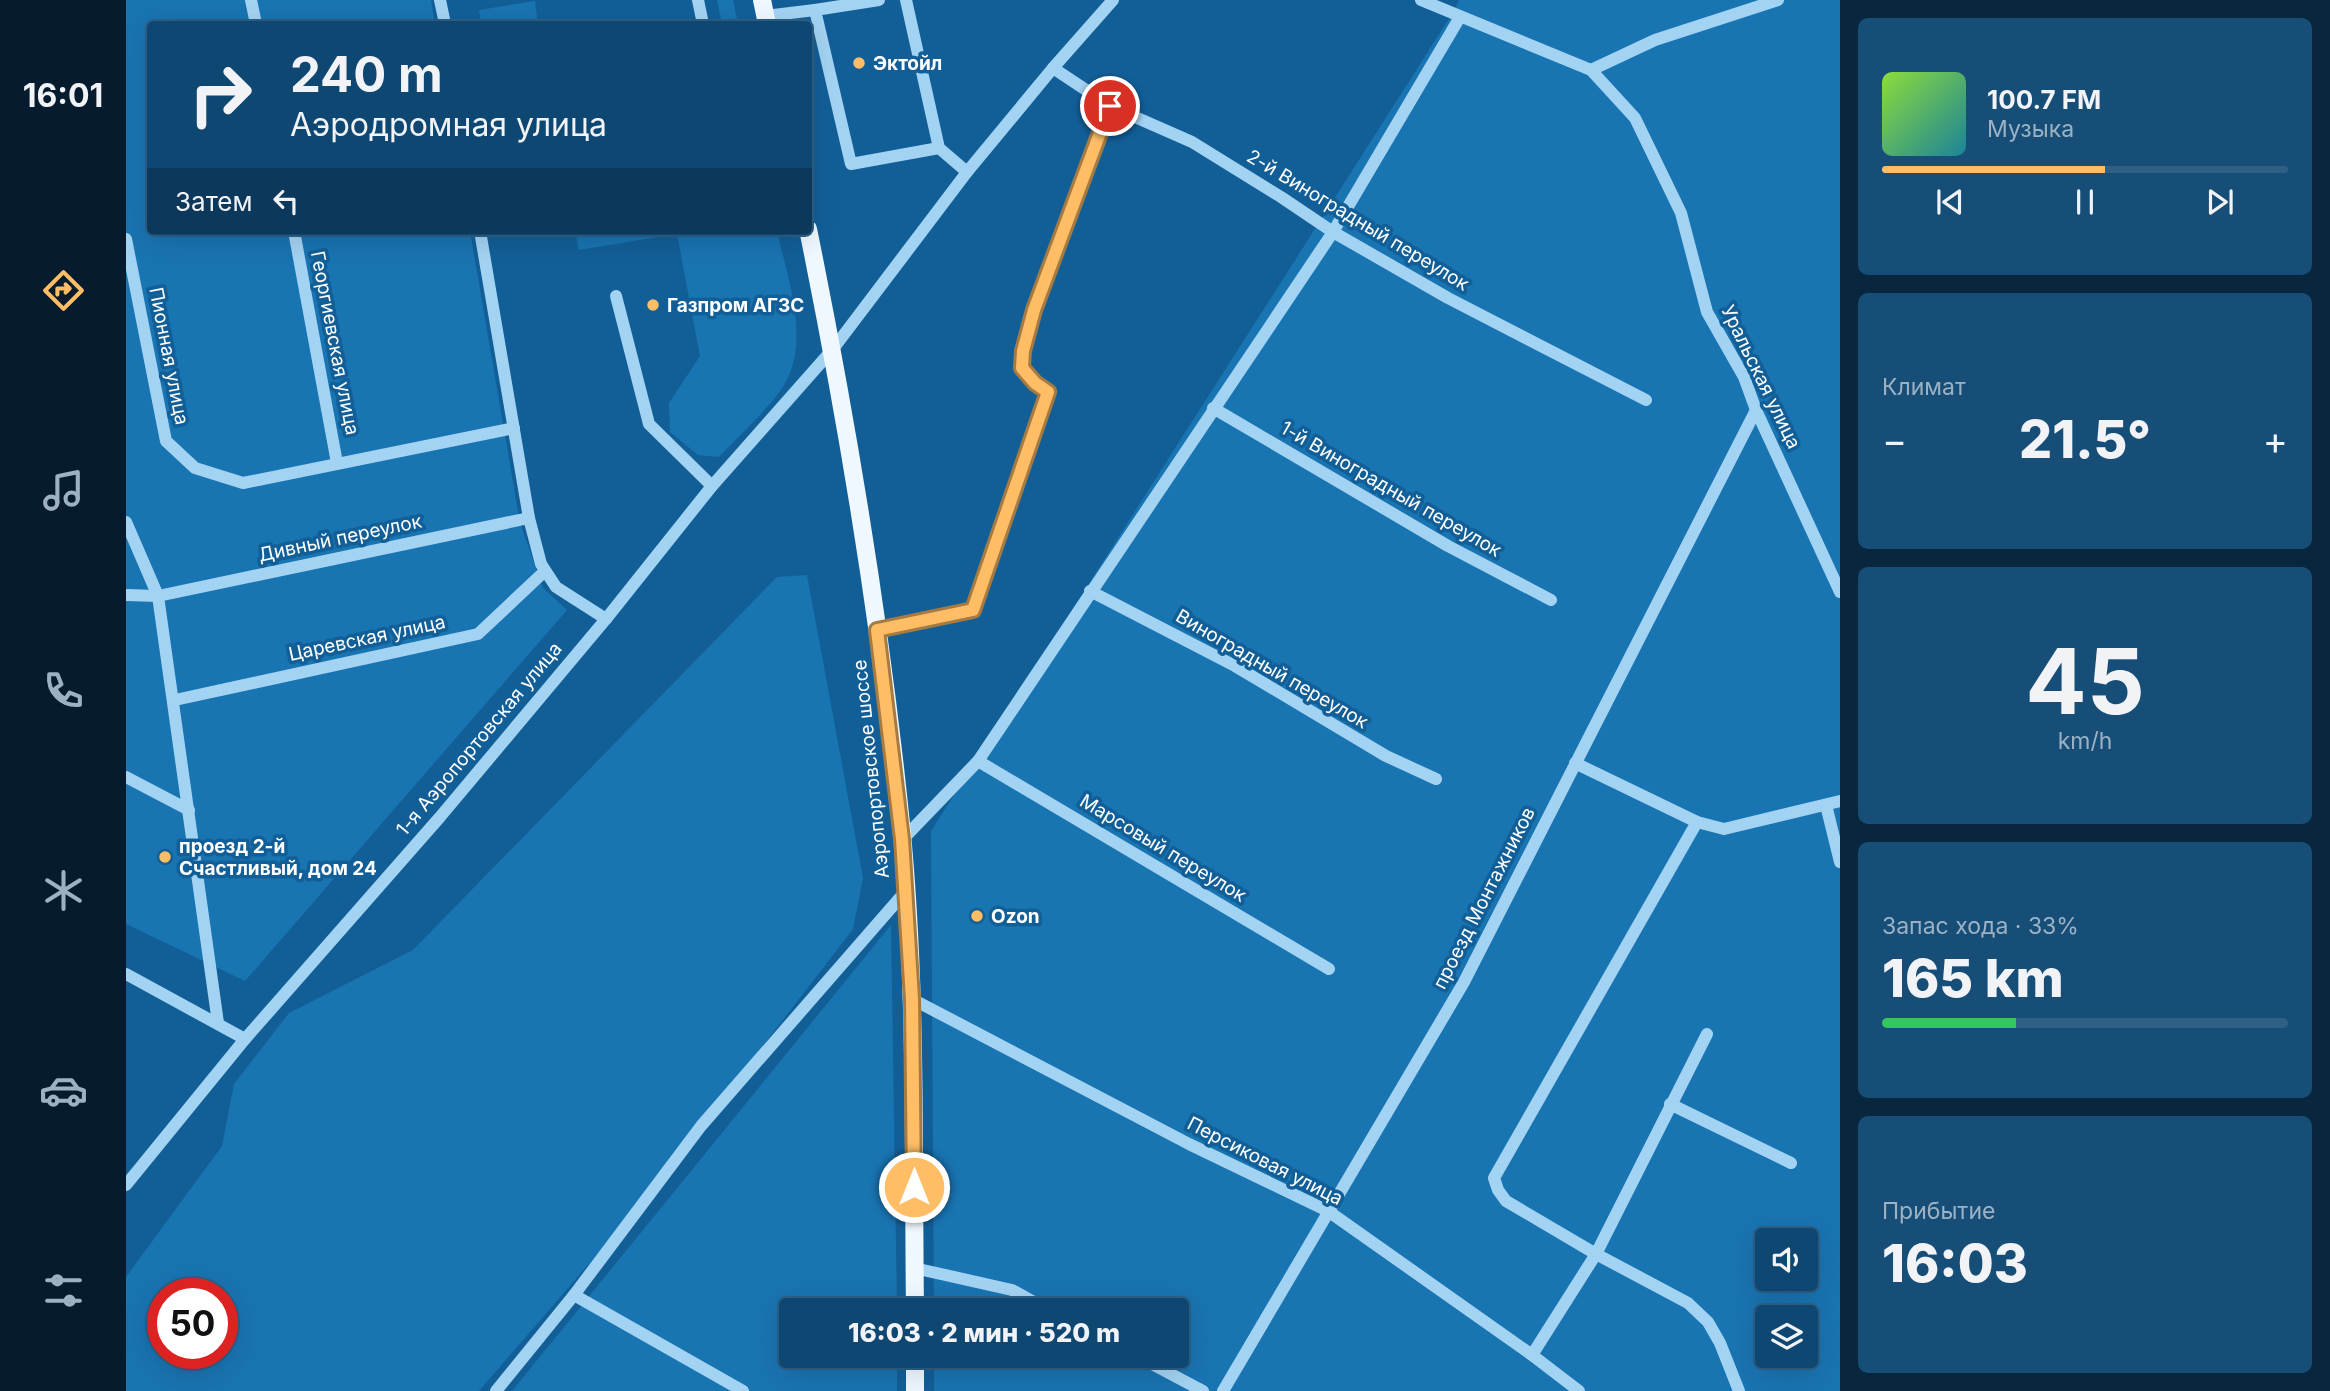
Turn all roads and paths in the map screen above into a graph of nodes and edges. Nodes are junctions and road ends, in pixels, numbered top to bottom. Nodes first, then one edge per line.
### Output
1 (251, 0) edge
2 (440, 0) edge
3 (698, 0) edge
4 (879, 0) edge
5 (906, 0) edge
6 (1112, 0) edge
7 (1421, 0) edge
8 (1778, 0) edge
9 (816, 10) junction
10 (765, 13) edge
11 (1460, 17) junction
12 (255, 21) edge
13 (444, 21) edge
14 (702, 21) edge
15 (1053, 68) junction
16 (1591, 70) junction
17 (1110, 106) junction
18 (939, 148) junction
19 (967, 172) junction
20 (1332, 232) junction
21 (295, 235) edge
22 (481, 235) edge
23 (809, 235) edge
24 (126, 239) edge
25 (616, 296) dead end
26 (132, 299) edge
27 (833, 349) junction
28 (1646, 400) dead end
29 (1213, 408) junction
30 (1756, 410) junction
31 (514, 428) junction
32 (337, 463) junction
33 (712, 486) junction
34 (529, 518) junction
35 (126, 523) edge
36 (545, 571) junction
37 (1090, 591) junction
38 (1840, 592) edge
39 (126, 596) edge
40 (158, 596) junction
41 (1551, 600) dead end
42 (606, 619) junction
43 (877, 630) junction
44 (174, 700) junction
45 (978, 761) junction
46 (1575, 763) junction
47 (126, 777) edge
48 (1436, 779) dead end
49 (1840, 801) edge
50 (1826, 805) junction
51 (189, 810) junction
52 (1697, 822) junction
53 (902, 839) junction
54 (1840, 862) edge
55 (905, 892) junction
56 (1329, 969) dead end
57 (126, 974) edge
58 (912, 999) junction
59 (218, 1023) junction
60 (1707, 1034) dead end
61 (245, 1039) junction
62 (1670, 1104) junction
63 (1791, 1163) dead end
64 (126, 1185) edge
65 (1328, 1211) junction
66 (1596, 1254) junction
67 (914, 1268) junction
68 (574, 1295) junction
69 (915, 1298) edge
70 (1026, 1298) edge
71 (1532, 1355) junction
72 (915, 1368) edge
73 (1160, 1368) edge
74 (496, 1391) edge
75 (743, 1391) edge
76 (915, 1391) edge
77 (1203, 1391) edge
78 (1223, 1391) edge
79 (1579, 1391) edge
80 (1739, 1391) edge

1 - 12 street
2 - 13 street
3 - 14 street
4 - 9 street
5 - 18 street
6 - 15 street, 1-я Аэропортовская улица
7 - 11 street
8 - 16 street
9 - 10 street
9 - 18 street
11 - 16 street
11 - 20 street
15 - 17 street, 2-й Виноградный переулок
15 - 19 street, 1-я Аэропортовская улица
16 - 30 street, Уральская улица
17 - 20 street, 2-й Виноградный переулок
17 - 43 street
18 - 19 street
19 - 27 street, 1-я Аэропортовская улица
20 - 28 street, 2-й Виноградный переулок
20 - 29 street
21 - 32 street, Георгиевская улица
22 - 31 street
23 - 27 main road, Аэропортовское шоссе
24 - 26 street, Пионная улица
25 - 33 street
26 - 32 street, Пионная улица
27 - 33 street, 1-я Аэропортовская улица
27 - 43 main road, Аэропортовское шоссе
29 - 37 street
29 - 41 street, 1-й Виноградный переулок
30 - 38 street, Уральская улица
30 - 46 street, проезд Монтажников
31 - 32 street
31 - 34 street
33 - 42 street, 1-я Аэропортовская улица
34 - 36 street
34 - 40 street, Дивный переулок
35 - 40 street
36 - 42 street
36 - 44 street, Царевская улица
37 - 45 street
37 - 48 street, Виноградный переулок
39 - 40 street, Дивный переулок
40 - 44 street
42 - 61 street, 1-я Аэропортовская улица
43 - 53 main road, Аэропортовское шоссе
44 - 51 street
45 - 53 street
45 - 56 street, Марсовый переулок
46 - 52 street
46 - 65 street, проезд Монтажников
47 - 51 street
49 - 50 street
50 - 52 street
50 - 54 street
51 - 59 street
52 - 66 street
53 - 55 main road, Аэропортовское шоссе
55 - 58 main road, Аэропортовское шоссе
55 - 68 street
57 - 59 street
58 - 65 street, Персиковая улица
58 - 67 main road, Аэропортовское шоссе
59 - 61 street
60 - 62 street
61 - 64 street, 1-я Аэропортовская улица
62 - 63 street
62 - 66 street
65 - 71 street, Персиковая улица
65 - 78 street, проезд Монтажников
66 - 71 street
66 - 80 street
67 - 69 main road, Аэропортовское шоссе
67 - 70 street
68 - 74 street
68 - 75 street
71 - 79 street, Персиковая улица
72 - 76 main road
73 - 77 street

